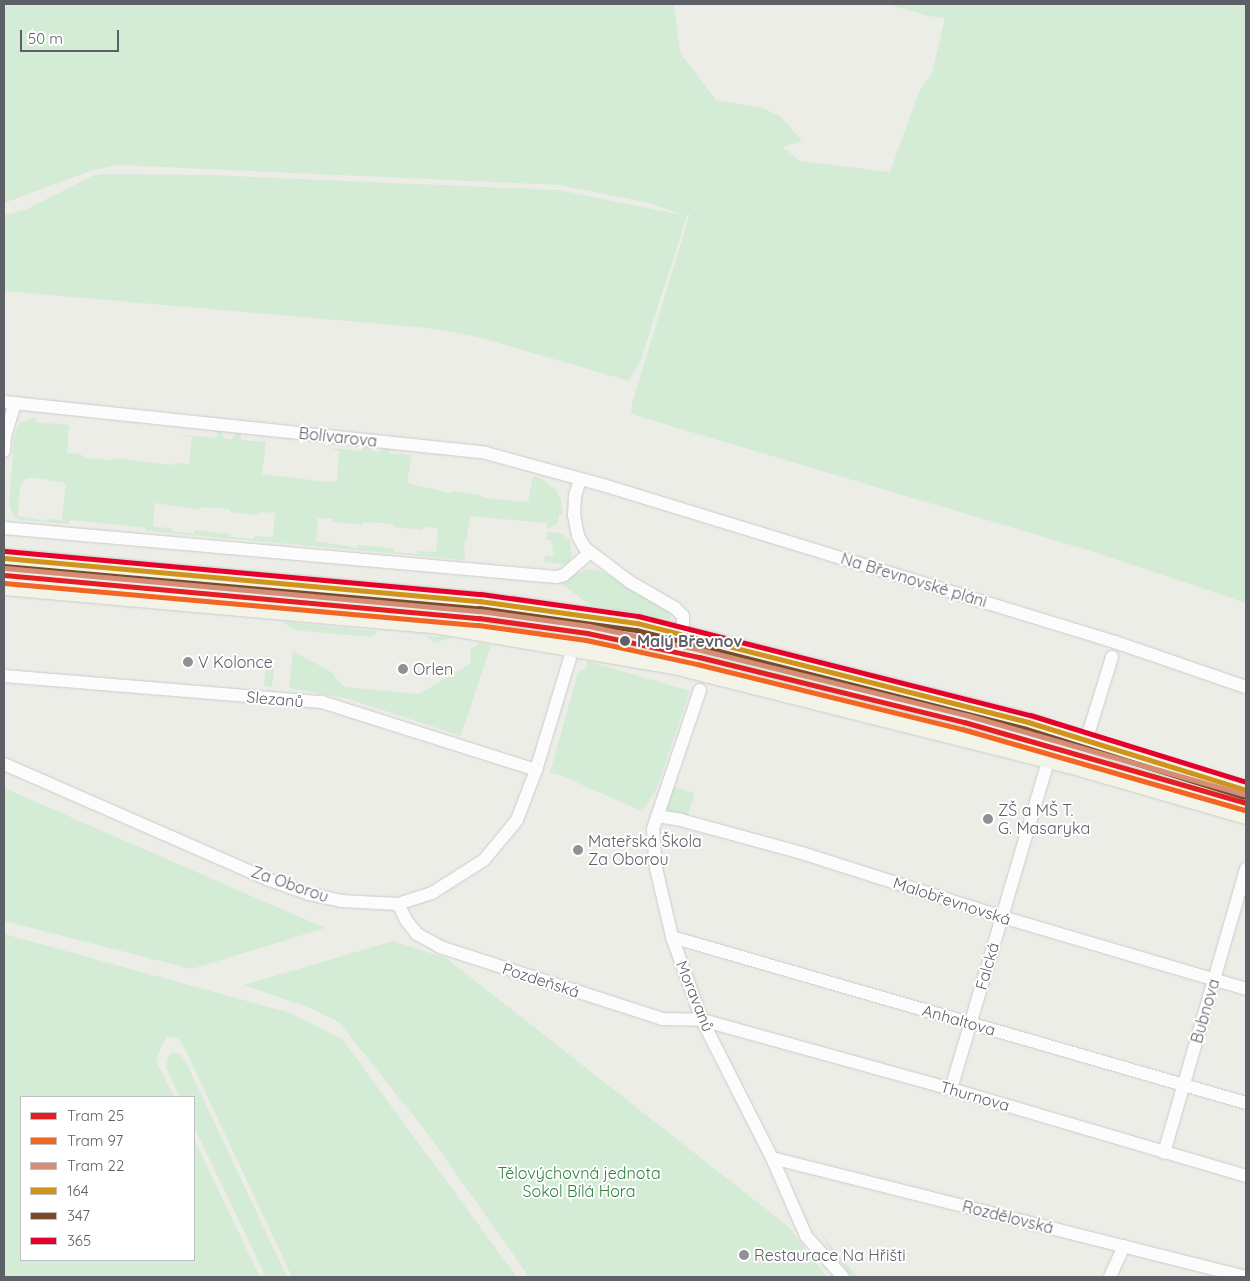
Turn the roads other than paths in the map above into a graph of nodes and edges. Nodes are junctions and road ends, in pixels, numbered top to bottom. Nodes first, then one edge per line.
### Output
1 (9, 403) edge
2 (4, 452) edge
3 (580, 479) junction
4 (4, 528) edge
5 (589, 553) junction
6 (4, 558) edge
7 (4, 586) edge
8 (681, 635) junction
9 (1112, 657) dead end
10 (570, 658) dead end
11 (674, 664) junction
12 (4, 676) edge
13 (1246, 686) edge
14 (700, 690) dead end
15 (1086, 741) junction
16 (1049, 758) junction
17 (4, 764) edge
18 (536, 770) junction
19 (1246, 790) edge
20 (1246, 814) edge
21 (657, 816) junction
22 (1246, 869) edge
23 (398, 904) junction
24 (1002, 917) junction
25 (672, 937) junction
26 (1214, 979) junction
27 (1246, 989) edge
28 (702, 1020) junction
29 (970, 1024) junction
30 (1183, 1085) junction
31 (951, 1089) junction
32 (1246, 1103) edge
33 (1164, 1153) junction
34 (772, 1158) junction
35 (1246, 1176) edge
36 (1124, 1246) junction
37 (843, 1277) edge
38 (1110, 1277) edge
39 (1245, 1277) edge

1 - 2 street, Bolívarova
1 - 3 street, Bolívarova
3 - 5 street
3 - 13 street, Na Břevnovské pláni
4 - 5 street
5 - 8 street
6 - 8 main road
7 - 11 main road
8 - 11 street
8 - 15 main road
9 - 15 street
10 - 18 street, Za Oborou
11 - 16 main road
12 - 18 street, Slezanů
14 - 21 street, Moravanů
15 - 19 main road
16 - 20 main road
16 - 24 street, Falcká
17 - 23 street, Za Oborou
18 - 23 street, Za Oborou
21 - 24 street, Malobřevnovská
21 - 25 street, Moravanů
22 - 26 street, Bubnova
23 - 28 street, Pozdeňská
24 - 26 street, Malobřevnovská
24 - 29 street, Falcká
25 - 28 street, Moravanů
25 - 29 street, Anhaltova
26 - 27 street, Malobřevnovská
26 - 30 street, Bubnova
28 - 31 street, Thurnova
28 - 34 street, Moravanů
29 - 30 street, Anhaltova
29 - 31 street, Falcká
30 - 32 street, Anhaltova
30 - 33 street, Bubnova
31 - 33 street, Thurnova
33 - 35 street, Thurnova
34 - 36 street, Rozdělovská
34 - 37 street, Moravanů
36 - 38 street
36 - 39 street, Rozdělovská

